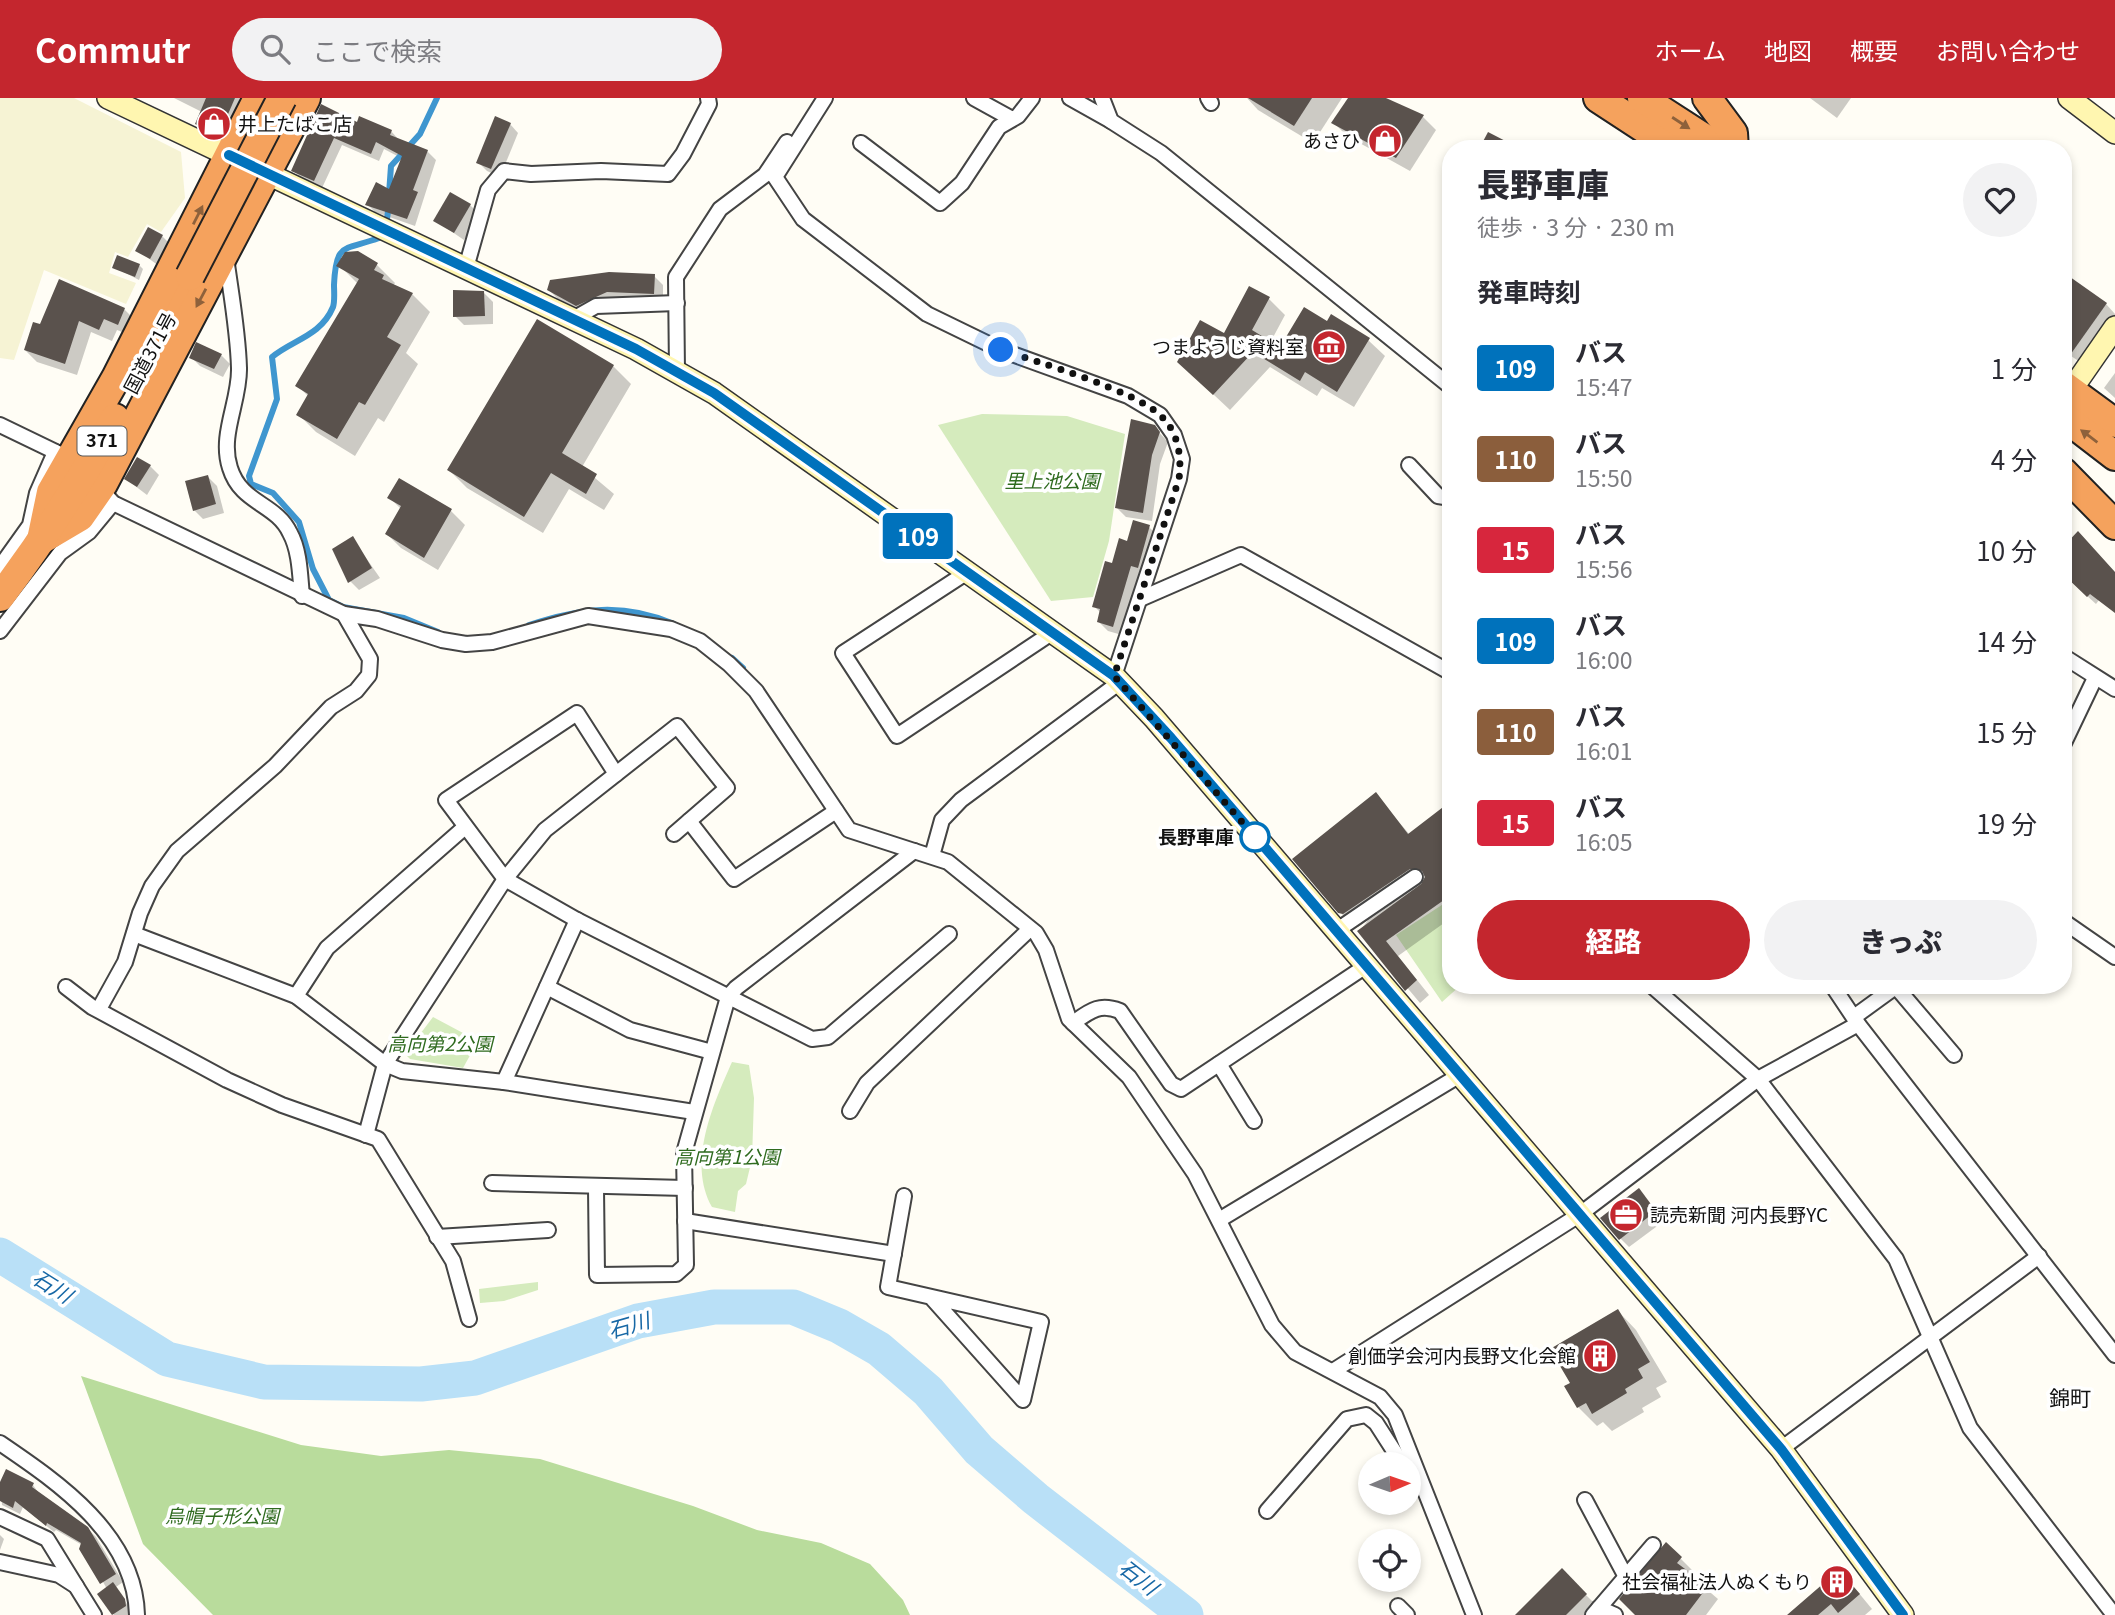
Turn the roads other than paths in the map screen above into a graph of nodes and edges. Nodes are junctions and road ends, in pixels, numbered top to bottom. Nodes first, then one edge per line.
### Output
1 (108, 98) edge
2 (258, 98) edge
3 (282, 98) edge
4 (306, 98) edge
5 (708, 98) edge
6 (974, 98) edge
7 (1031, 98) edge
8 (1070, 98) edge
9 (1102, 98) edge
10 (1598, 98) edge
11 (1642, 98) edge
12 (1707, 98) edge
13 (2069, 98) edge
14 (821, 105) edge
15 (1012, 119) junction
16 (1111, 121) junction
17 (2115, 132) edge
18 (1662, 140) edge
19 (1707, 140) edge
20 (1733, 140) edge
21 (861, 142) dead end
22 (229, 155) junction
23 (267, 173) junction
24 (226, 252) junction
25 (466, 268) junction
26 (677, 303) junction
27 (573, 319) junction
28 (2115, 327) edge
29 (677, 372) junction
30 (1442, 380) edge
31 (2072, 388) edge
32 (2072, 402) edge
33 (2072, 406) edge
34 (2115, 423) edge
35 (0, 425) edge
36 (2115, 456) edge
37 (1409, 465) dead end
38 (2072, 481) edge
39 (1442, 497) edge
40 (2115, 525) edge
41 (41, 540) junction
42 (0, 567) edge
43 (969, 571) junction
44 (302, 596) junction
45 (0, 597) edge
46 (1140, 599) junction
47 (344, 614) junction
48 (0, 631) edge
49 (1053, 632) junction
50 (2072, 662) edge
51 (1442, 668) edge
52 (2095, 678) junction
53 (1117, 679) junction
54 (2115, 689) edge
55 (2072, 726) edge
56 (616, 774) junction
57 (836, 811) junction
58 (689, 821) junction
59 (465, 827) junction
60 (674, 834) dead end
61 (914, 850) junction
62 (932, 856) junction
63 (1415, 877) dead end
64 (505, 879) junction
65 (577, 920) junction
66 (2072, 927) edge
67 (1030, 929) junction
68 (1336, 931) junction
69 (134, 934) junction
70 (949, 934) dead end
71 (2115, 957) edge
72 (1366, 966) junction
73 (66, 987) dead end
74 (547, 987) junction
75 (1661, 994) edge
76 (1838, 994) edge
77 (1888, 994) edge
78 (1904, 994) edge
79 (296, 996) junction
80 (728, 998) junction
81 (99, 1009) junction
82 (1856, 1020) junction
83 (1073, 1023) junction
84 (712, 1052) junction
85 (1954, 1055) dead end
86 (385, 1064) junction
87 (1219, 1064) junction
88 (1460, 1075) junction
89 (1758, 1079) junction
90 (504, 1082) junction
91 (850, 1111) dead end
92 (694, 1112) junction
93 (1254, 1121) dead end
94 (366, 1135) junction
95 (492, 1183) dead end
96 (596, 1188) junction
97 (685, 1188) junction
98 (904, 1196) dead end
99 (1579, 1215) junction
100 (1219, 1220) junction
101 (685, 1221) junction
102 (548, 1230) dead end
103 (437, 1237) junction
104 (894, 1254) junction
105 (2039, 1256) junction
106 (931, 1297) junction
107 (469, 1319) dead end
108 (1930, 1339) junction
109 (2115, 1355) edge
110 (1333, 1371) junction
111 (0, 1443) edge
112 (1781, 1449) junction
113 (1395, 1452) edge
114 (1421, 1484) edge
115 (1426, 1489) junction
116 (1585, 1500) dead end
117 (1267, 1511) dead end
118 (0, 1517) edge
119 (1653, 1545) dead end
120 (0, 1562) edge
121 (1626, 1577) junction
122 (76, 1586) junction
123 (1596, 1612) edge
124 (94, 1615) edge
125 (137, 1615) edge
126 (1475, 1615) edge
127 (1615, 1615) edge
128 (1903, 1615) edge
129 (2115, 1615) edge

1 - 22 main road
2 - 22 highway
3 - 41 highway, 国道371号 / 371, bridge
4 - 23 highway
5 - 25 street
6 - 15 street
7 - 15 street
8 - 16 street
9 - 16 street
10 - 18 highway
11 -> 19 highway
12 - 20 highway
13 - 17 main road
14 - 26 street
14 - 46 street
15 - 21 street
16 - 30 street
22 - 23 main road
41 -> 22 highway
23 - 24 highway
23 - 25 main road
24 -> 41 highway
24 - 44 street
25 - 27 main road
26 - 27 street
26 - 29 street
27 - 29 main road
28 - 31 main road
29 - 43 main road
32 - 34 highway
36 -> 33 highway
35 - 42 street
37 - 39 street
38 - 40 highway
41 - 45 highway, 国道371号 / 371
43 - 49 main road
43 - 49 street
44 - 47 street
44 - 48 street
46 - 51 street
46 - 53 street
47 - 57 street
47 - 69 street
49 - 53 main road
50 - 52 street
52 - 54 street
52 - 55 street
53 - 62 street
53 - 68 main road
56 - 58 street
56 - 59 street
56 - 64 street
57 - 58 street
57 - 61 street
58 - 60 street
59 - 64 street
59 - 79 street
61 - 62 street
61 - 80 street
62 - 67 street
63 - 68 street
64 - 65 street
64 - 86 street
65 - 74 street
65 - 80 street
66 - 71 street
67 - 83 street
67 - 91 street
68 - 72 main road
69 - 79 street
69 - 81 street
70 - 80 street
72 - 87 street
72 - 88 main road
73 - 81 street
74 - 84 street
74 - 90 street
75 - 89 street
76 - 82 street
77 - 82 street
78 - 85 street
79 - 86 street
80 - 84 street
81 - 94 street
82 - 89 street
82 - 105 street
83 - 87 street
83 - 100 street
84 - 92 street
86 - 90 street
86 - 94 street
87 - 93 street
88 - 99 main road
88 - 100 street
89 - 99 street
89 - 108 street
90 - 92 street
92 - 97 street
94 - 103 street
95 - 96 street
96 - 97 street
96 - 101 street
97 - 101 street
98 - 104 street
99 - 110 street
99 - 112 main road
100 - 110 street
101 - 104 street
102 - 103 street
103 - 107 street
104 - 106 street
105 - 108 street
105 - 109 street
106 - 106 street
108 - 112 street
108 - 129 street
110 - 115 street
111 - 125 street
112 - 128 main road
113 - 117 street
114 - 115 street
115 - 126 street
116 - 121 street
118 - 122 street
119 - 121 street
120 - 122 street
121 - 123 street
122 - 124 street
123 - 127 street

